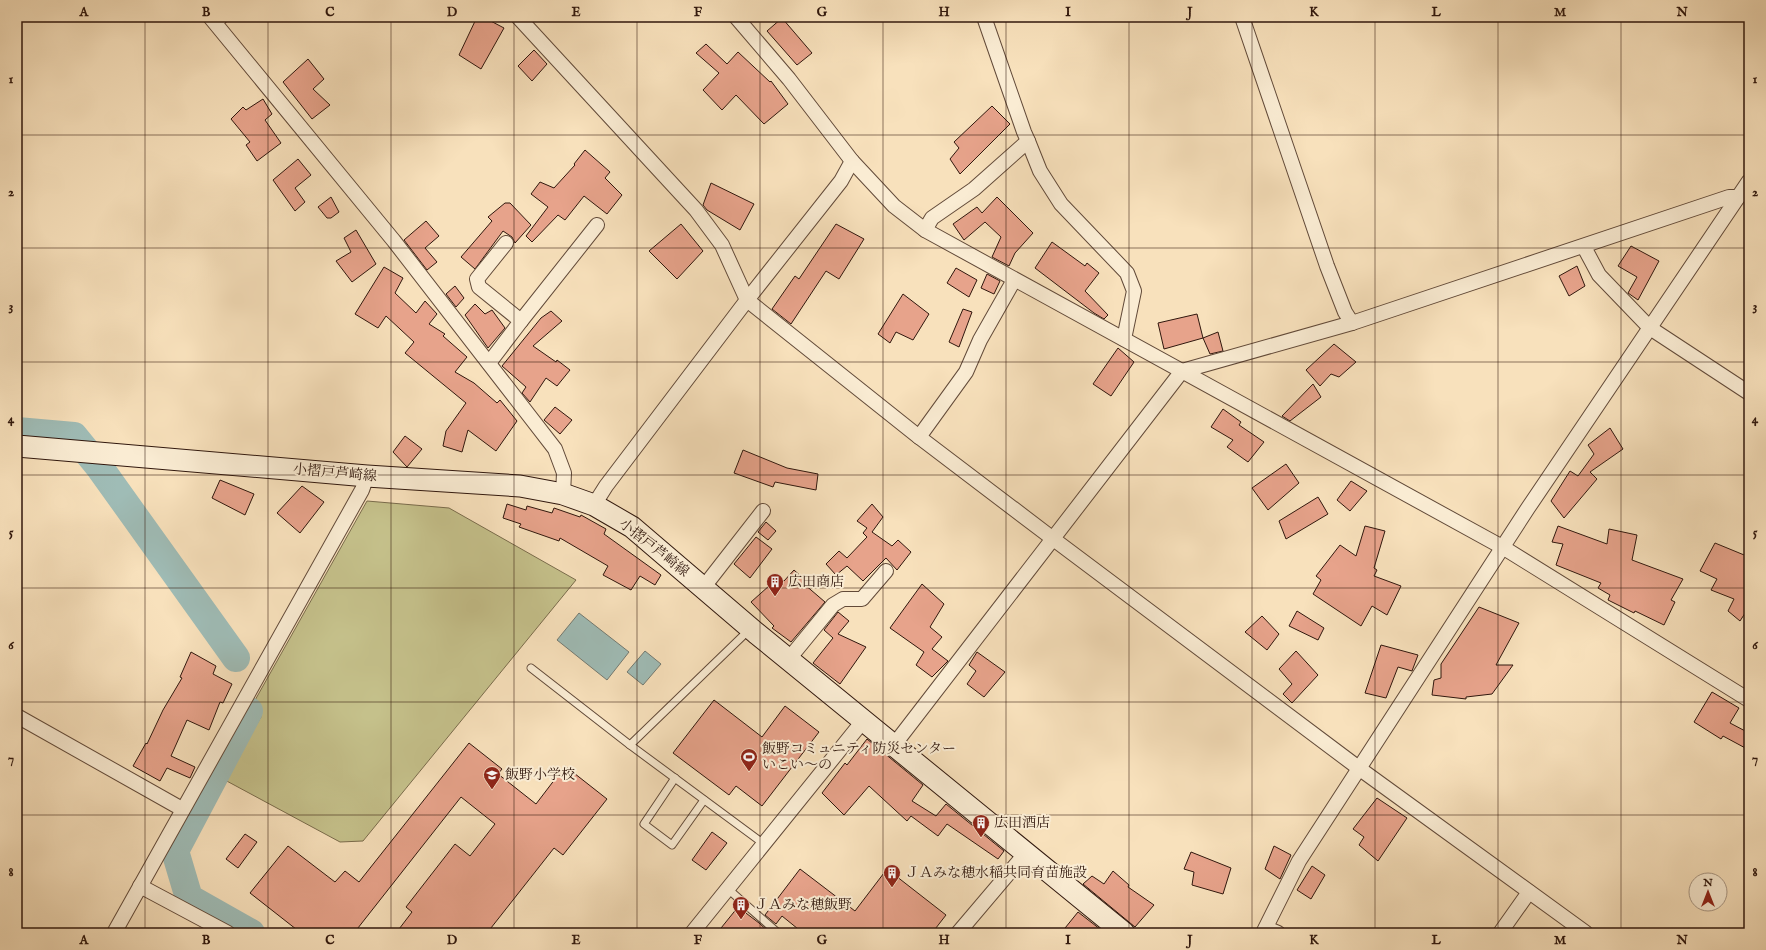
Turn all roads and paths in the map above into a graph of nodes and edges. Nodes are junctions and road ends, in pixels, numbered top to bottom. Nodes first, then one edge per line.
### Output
1 (518, 17) edge
2 (736, 17) edge
3 (984, 17) edge
4 (1242, 17) edge
5 (218, 20) edge
6 (1028, 141) junction
7 (852, 161) junction
8 (1749, 181) edge
9 (1738, 197) junction
10 (597, 226) dead end
11 (925, 230) junction
12 (506, 243) dead end
13 (1584, 246) junction
14 (1014, 280) junction
15 (747, 300) junction
16 (521, 321) junction
17 (1352, 324) junction
18 (1650, 328) junction
19 (1124, 339) junction
20 (489, 363) junction
21 (1182, 371) junction
22 (1749, 394) edge
23 (919, 437) junction
24 (17, 446) edge
25 (367, 476) junction
26 (563, 494) junction
27 (594, 504) junction
28 (763, 511) dead end
29 (1052, 538) junction
30 (1504, 548) junction
31 (886, 571) dead end
32 (703, 588) junction
33 (751, 629) junction
34 (788, 660) junction
35 (531, 668) dead end
36 (1749, 700) edge
37 (17, 716) edge
38 (863, 721) junction
39 (894, 744) junction
40 (630, 745) junction
41 (1360, 769) junction
42 (675, 778) junction
43 (704, 800) junction
44 (182, 809) junction
45 (764, 844) junction
46 (1025, 854) junction
47 (140, 886) junction
48 (728, 889) junction
49 (1530, 892) junction
50 (1269, 931) edge
51 (114, 933) edge
52 (228, 933) edge
53 (692, 933) edge
54 (778, 933) edge
55 (958, 933) edge
56 (1124, 933) edge
57 (1500, 933) edge
58 (1586, 933) edge

1 - 15 street
2 - 7 street
3 - 6 street
4 - 17 street
5 - 20 street
6 - 11 street
6 - 19 street
7 - 11 street
7 - 15 street
8 - 9 street
9 - 13 street
9 - 18 street
10 - 16 street
11 - 14 street
12 - 16 street
13 - 17 street
13 - 18 street
14 - 19 street
14 - 23 street
15 - 23 street
15 - 27 street
16 - 20 street
17 - 21 street
18 - 22 street
18 - 30 street
19 - 21 street
20 - 26 street
21 - 29 street
21 - 30 street
23 - 29 street
24 - 25 main road, 小摺戸芦崎線
25 - 26 main road, 小摺戸芦崎線
25 - 44 street
26 - 27 main road, 小摺戸芦崎線
27 - 32 main road, 小摺戸芦崎線
28 - 32 street
29 - 39 street
29 - 41 street
30 - 36 street
30 - 41 street
31 - 34 street
32 - 33 main road, 小摺戸芦崎線
33 - 34 main road, 小摺戸芦崎線
33 - 40 lane
34 - 38 main road, 小摺戸芦崎線
35 - 40 lane
37 - 44 street
38 - 39 main road, 小摺戸芦崎線
38 - 45 street
39 - 46 main road, 小摺戸芦崎線
40 - 42 lane
41 - 49 street
41 - 50 street
42 - 43 lane
42 - 43 lane
43 - 45 lane
44 - 47 street
45 - 48 street
46 - 55 street
46 - 56 main road, 小摺戸芦崎線
47 - 51 street
47 - 52 street
48 - 53 street
48 - 54 lane
49 - 57 street
49 - 58 street

